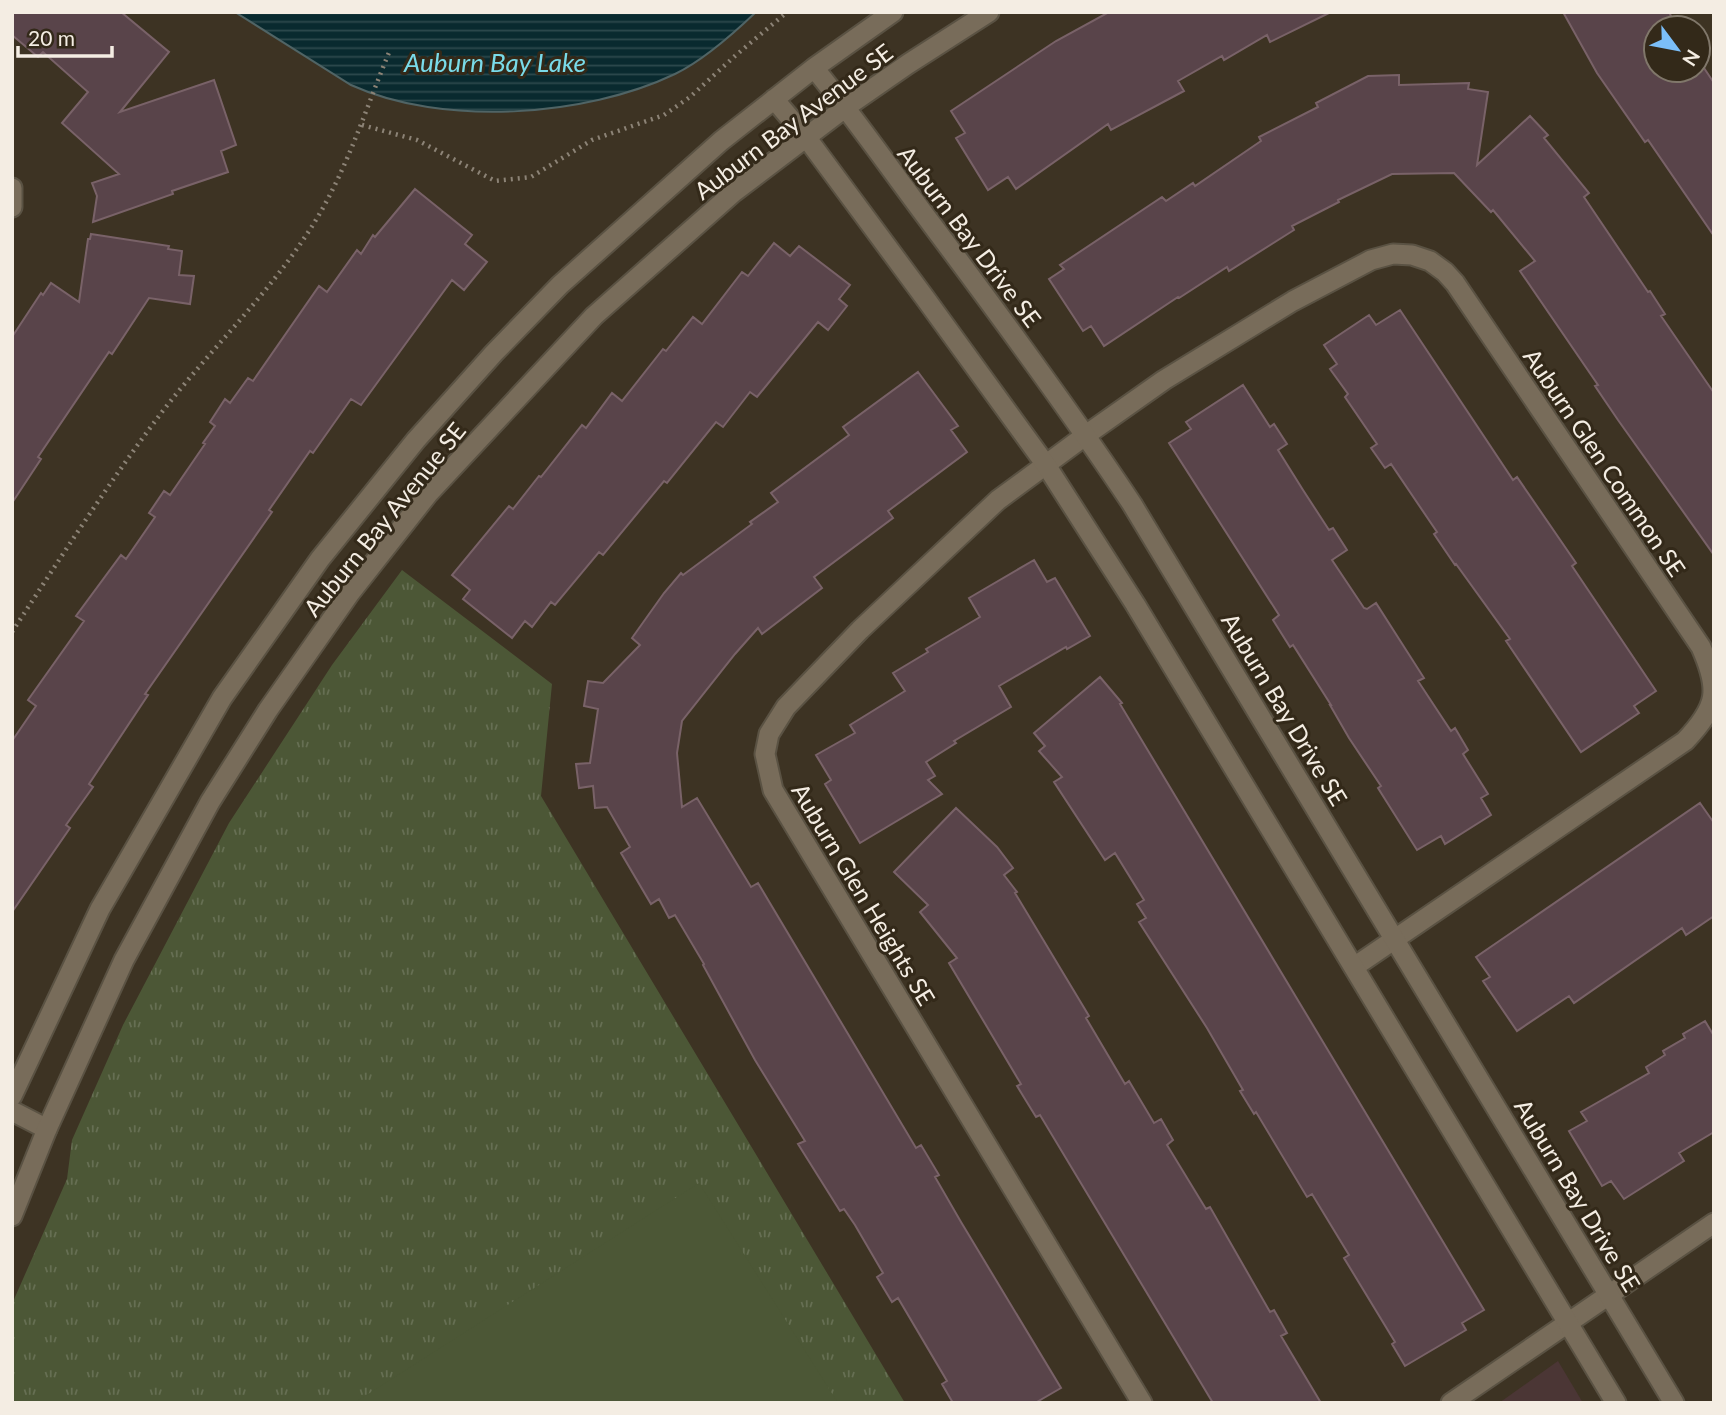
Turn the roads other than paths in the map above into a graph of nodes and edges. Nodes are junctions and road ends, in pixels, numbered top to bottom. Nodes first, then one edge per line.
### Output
1 (892, 12) edge
2 (989, 12) edge
3 (814, 68) junction
4 (774, 99) junction
5 (846, 107) junction
6 (806, 137) junction
7 (12, 188) edge
8 (12, 207) edge
9 (1086, 435) junction
10 (1045, 466) junction
11 (1395, 939) junction
12 (1354, 967) junction
13 (12, 1096) edge
14 (12, 1111) edge
15 (47, 1129) junction
16 (12, 1216) edge
17 (1714, 1223) edge
18 (1609, 1294) junction
19 (1567, 1323) junction
20 (1142, 1403) edge
21 (1451, 1403) edge
22 (1616, 1403) edge
23 (1674, 1403) edge

1 - 3 street, Auburn Bay Avenue SE
2 - 5 street, Auburn Bay Avenue SE
3 - 4 street, Auburn Bay Avenue SE
3 - 5 street, Auburn Bay Drive SE
4 - 6 street
4 - 13 street, Auburn Bay Avenue SE
5 - 6 street, Auburn Bay Avenue SE
5 - 9 street, Auburn Bay Drive SE
6 - 10 street
6 - 15 street, Auburn Bay Avenue SE
7 - 8 street
9 - 10 street, Auburn Glen Common SE
9 - 11 street, Auburn Bay Drive SE
9 - 11 street, Auburn Glen Common SE
10 - 12 street
10 - 20 street, Auburn Glen Heights SE
11 - 12 street, Auburn Glen Common SE
11 - 18 street, Auburn Bay Drive SE
12 - 19 street
14 - 15 street
15 - 16 street, Auburn Bay Avenue SE
17 - 18 street
18 - 19 street
18 - 23 street, Auburn Bay Drive SE
19 - 21 street
19 - 22 street

